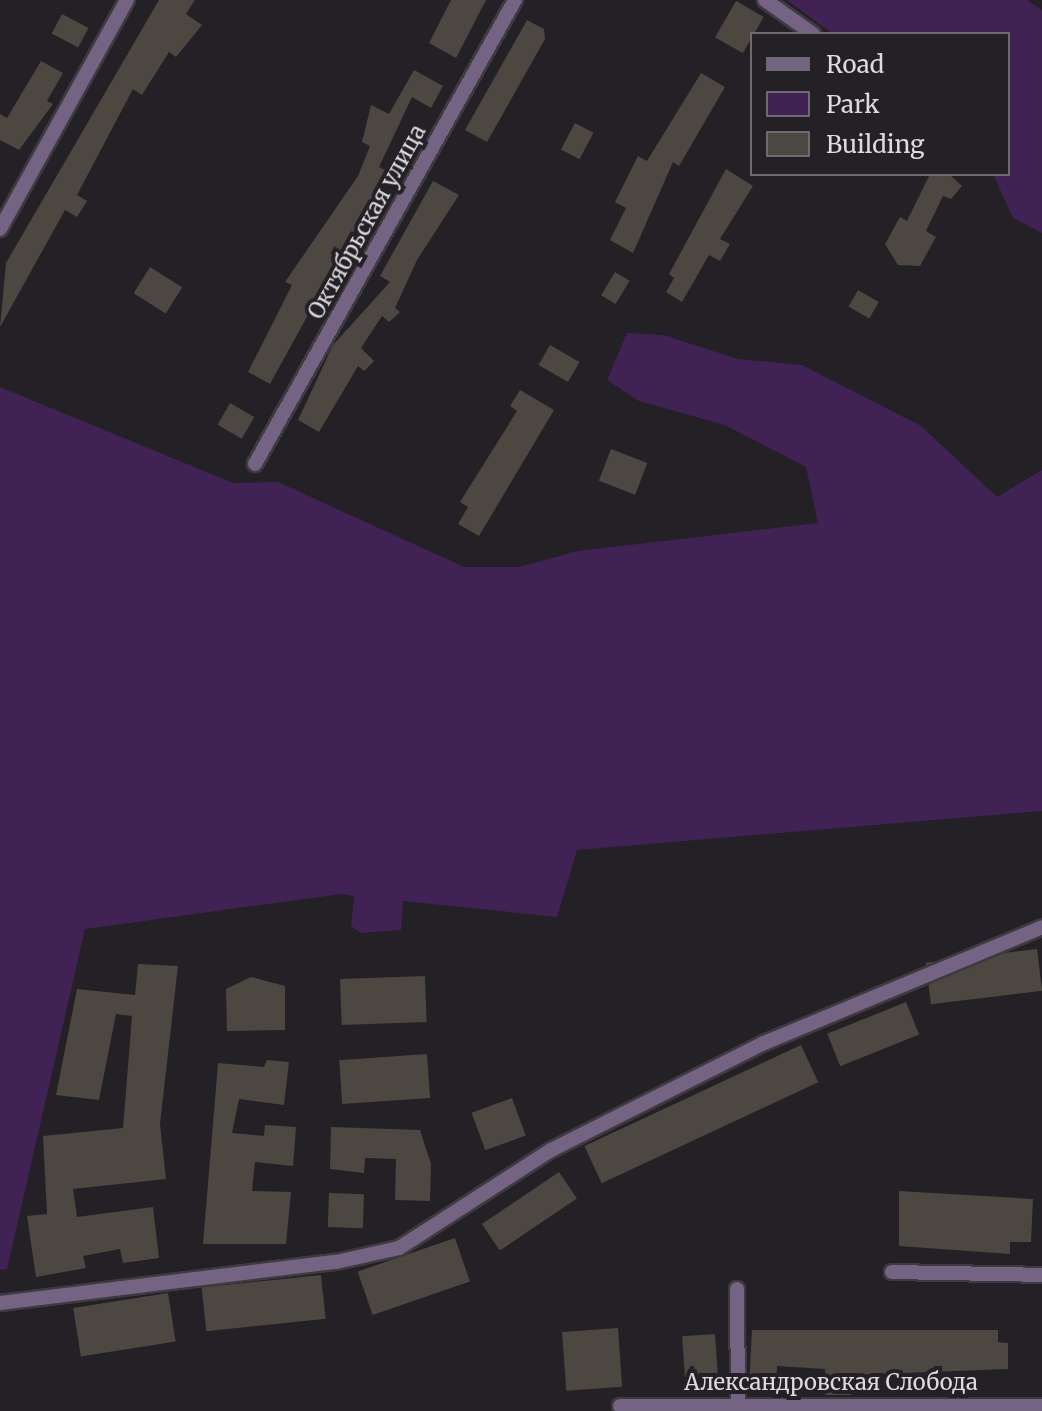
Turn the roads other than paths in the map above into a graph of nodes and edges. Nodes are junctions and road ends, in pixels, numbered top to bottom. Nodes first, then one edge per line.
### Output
1 (127, 0) edge
2 (515, 0) edge
3 (765, 0) edge
4 (810, 32) edge
5 (0, 229) edge
6 (255, 464) dead end
7 (1042, 927) edge
8 (892, 1272) dead end
9 (1042, 1275) edge
10 (737, 1289) dead end
11 (0, 1303) edge
12 (620, 1406) dead end
13 (1042, 1406) edge
14 (738, 1407) edge

1 - 5 street
2 - 6 street, Октябрьская улица
3 - 4 street
7 - 11 street
8 - 9 street
10 - 14 street
12 - 14 street, Александровская Слобода
13 - 14 street, Александровская Слобода

